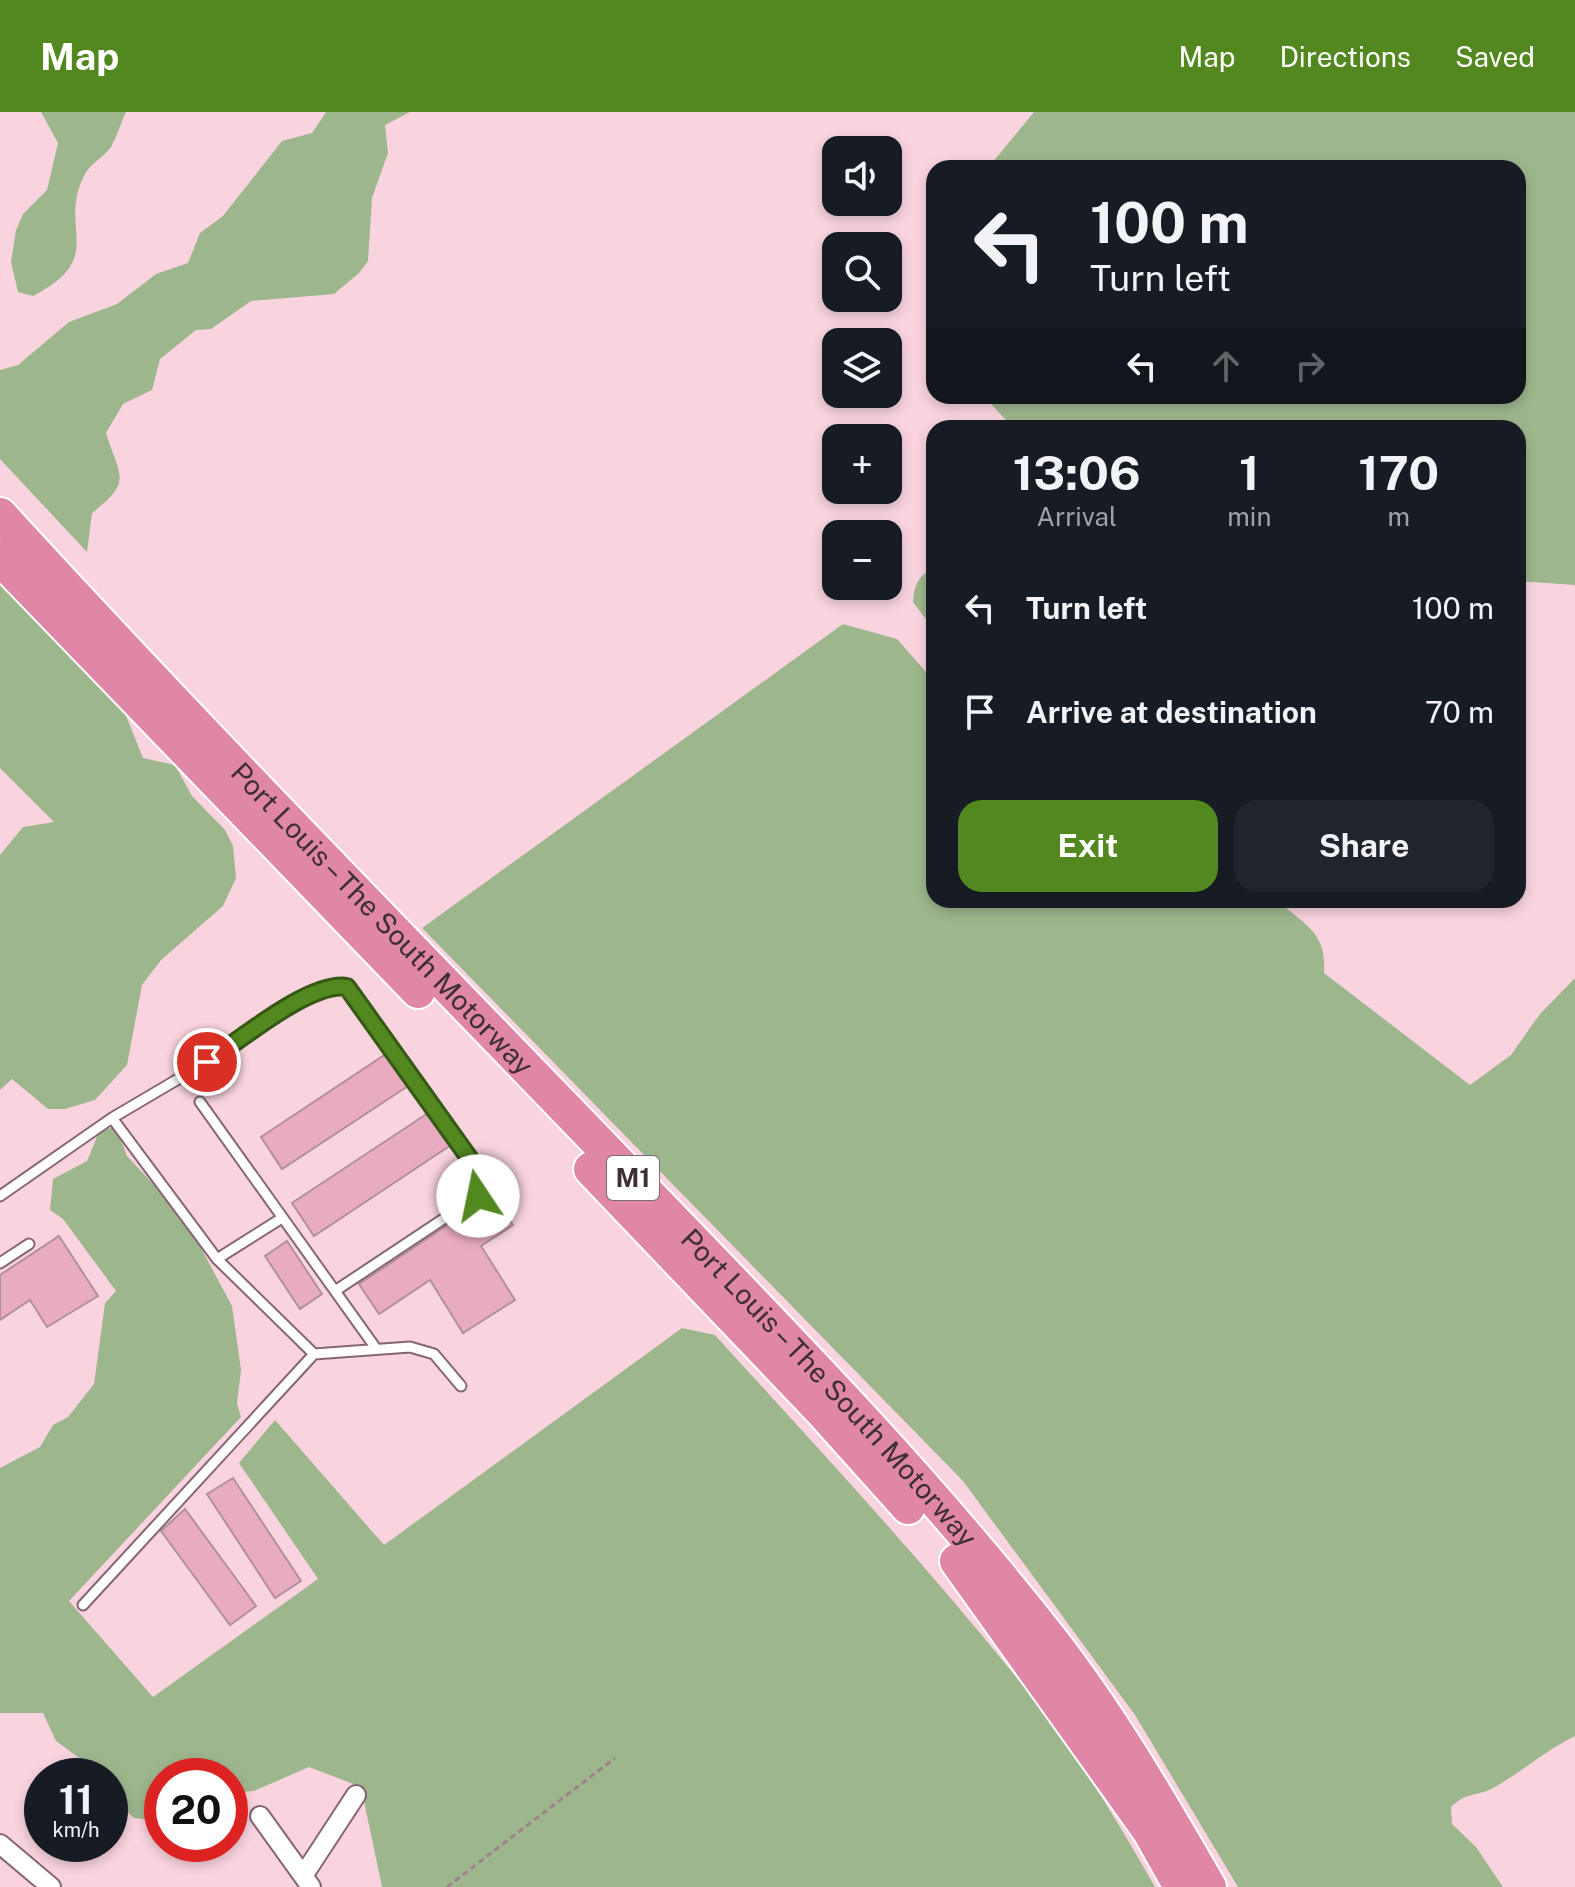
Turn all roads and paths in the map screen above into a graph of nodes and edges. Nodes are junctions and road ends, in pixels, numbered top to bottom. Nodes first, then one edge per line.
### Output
1 (0, 515) edge
2 (0, 558) edge
3 (200, 1102) dead end
4 (112, 1118) junction
5 (0, 1196) edge
6 (282, 1218) junction
7 (29, 1244) dead end
8 (217, 1259) junction
9 (0, 1263) edge
10 (335, 1291) junction
11 (375, 1347) junction
12 (314, 1354) junction
13 (461, 1386) dead end
14 (83, 1605) dead end
15 (615, 1758) dead end
16 (356, 1795) dead end
17 (260, 1816) dead end
18 (2, 1849) edge
19 (307, 1881) edge
20 (51, 1887) edge
21 (447, 1887) edge
22 (1181, 1887) edge
23 (1209, 1887) edge

1 - 23 highway, Port Louis – The South Motorway / M1
2 - 22 highway, Port Louis – The South Motorway / M1
3 - 6 lane
4 - 5 lane
4 - 8 lane
4 - 10 lane
6 - 8 lane
6 - 10 lane
7 - 9 lane
8 - 12 lane
10 - 11 lane
11 - 12 lane
11 - 13 lane
12 - 14 lane
15 - 21 path
16 - 19 street
17 - 19 street
18 - 20 street

